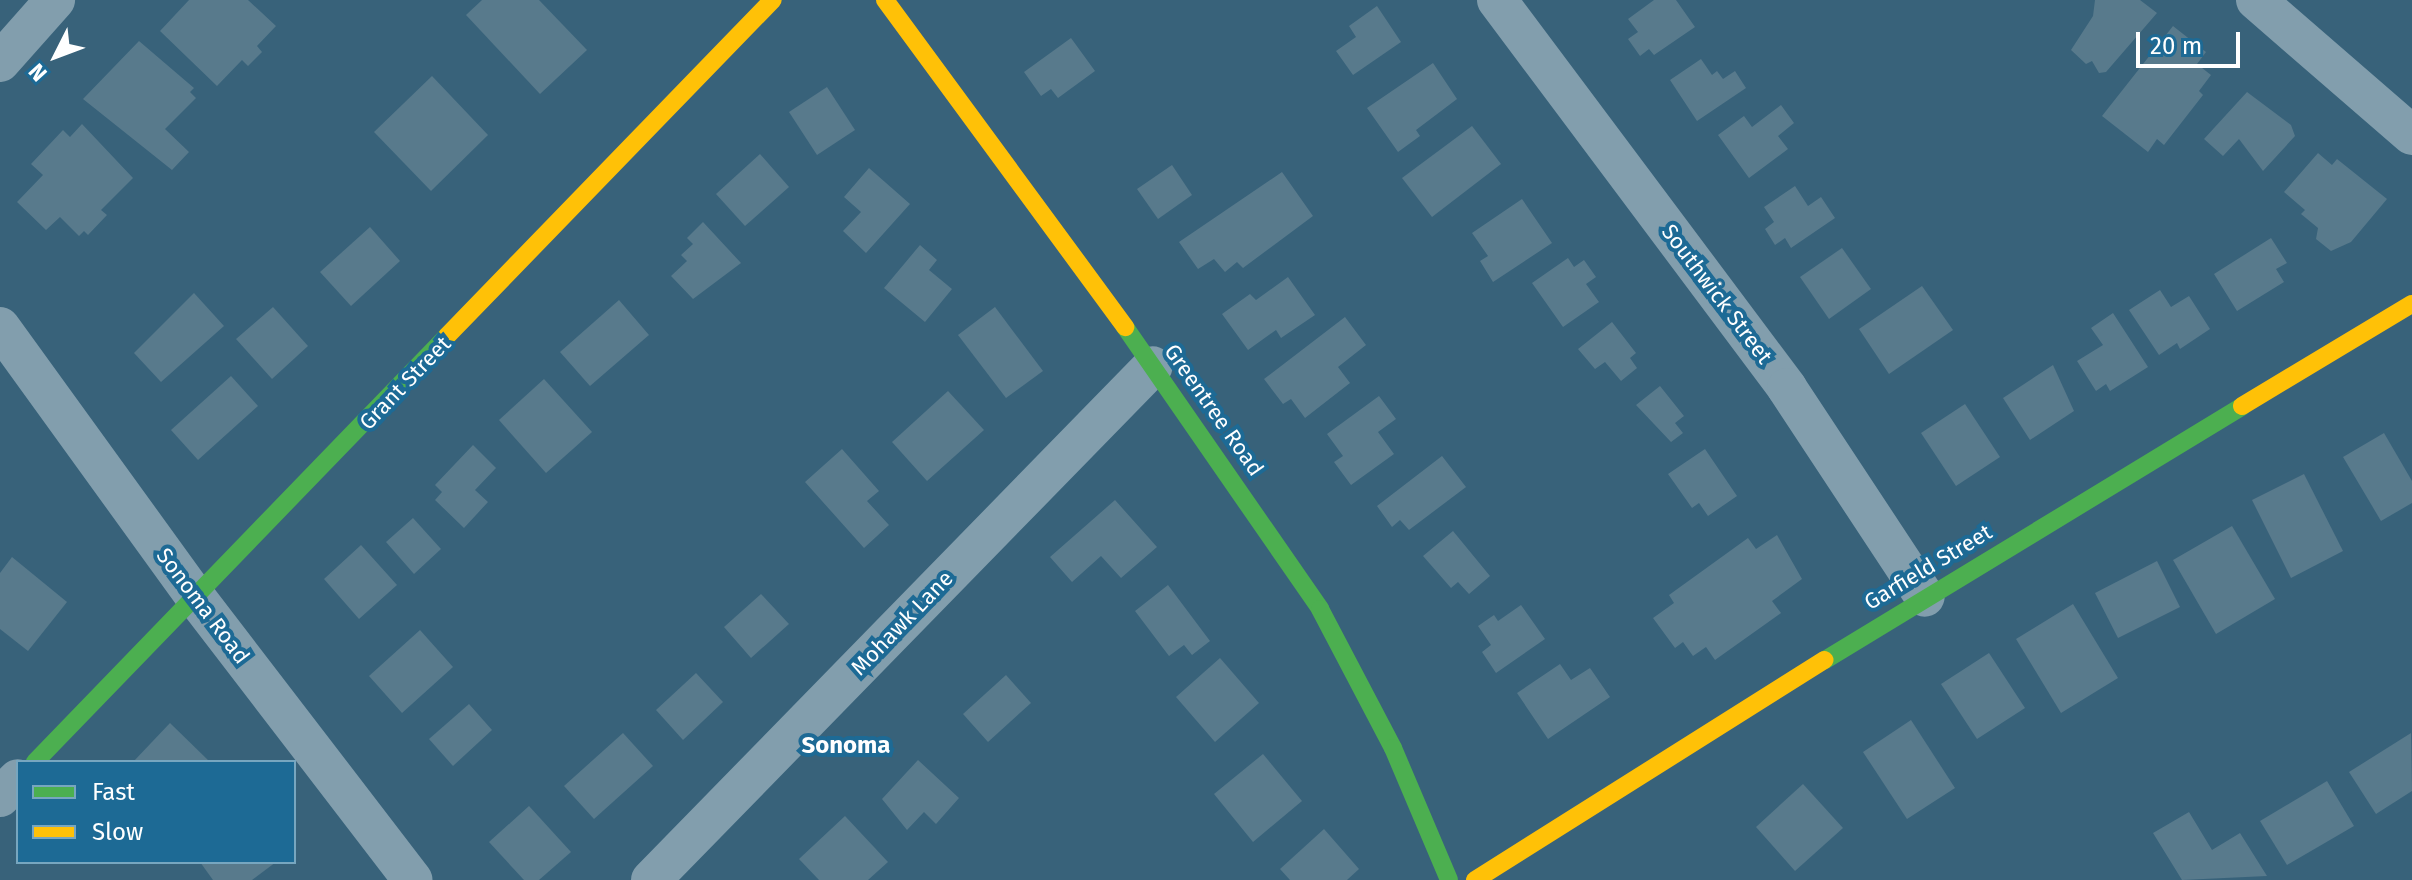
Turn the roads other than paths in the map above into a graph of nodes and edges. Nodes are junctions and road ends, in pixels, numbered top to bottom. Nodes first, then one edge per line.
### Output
1 (55, 0) edge
2 (773, 0) edge
3 (885, 0) edge
4 (1497, 0) edge
5 (2256, 0) edge
6 (1, 56) edge
7 (2412, 135) edge
8 (2412, 304) edge
9 (0, 327) edge
10 (1153, 366) junction
11 (1925, 597) junction
12 (197, 599) junction
13 (37, 760) edge
14 (16, 781) edge
15 (0, 797) edge
16 (413, 880) edge
17 (651, 880) edge
18 (1449, 880) edge
19 (1475, 880) edge

1 - 6 street
2 - 12 street, Grant Street
3 - 10 street, Greentree Road
4 - 11 street, Southwick Street
5 - 7 street
8 - 11 street, Garfield Street
9 - 12 street, Sonoma Road
10 - 17 street, Mohawk Lane
10 - 18 street, Greentree Road
11 - 19 street, Garfield Street
12 - 13 street, Grant Street
12 - 16 street, Sonoma Road
14 - 15 street

